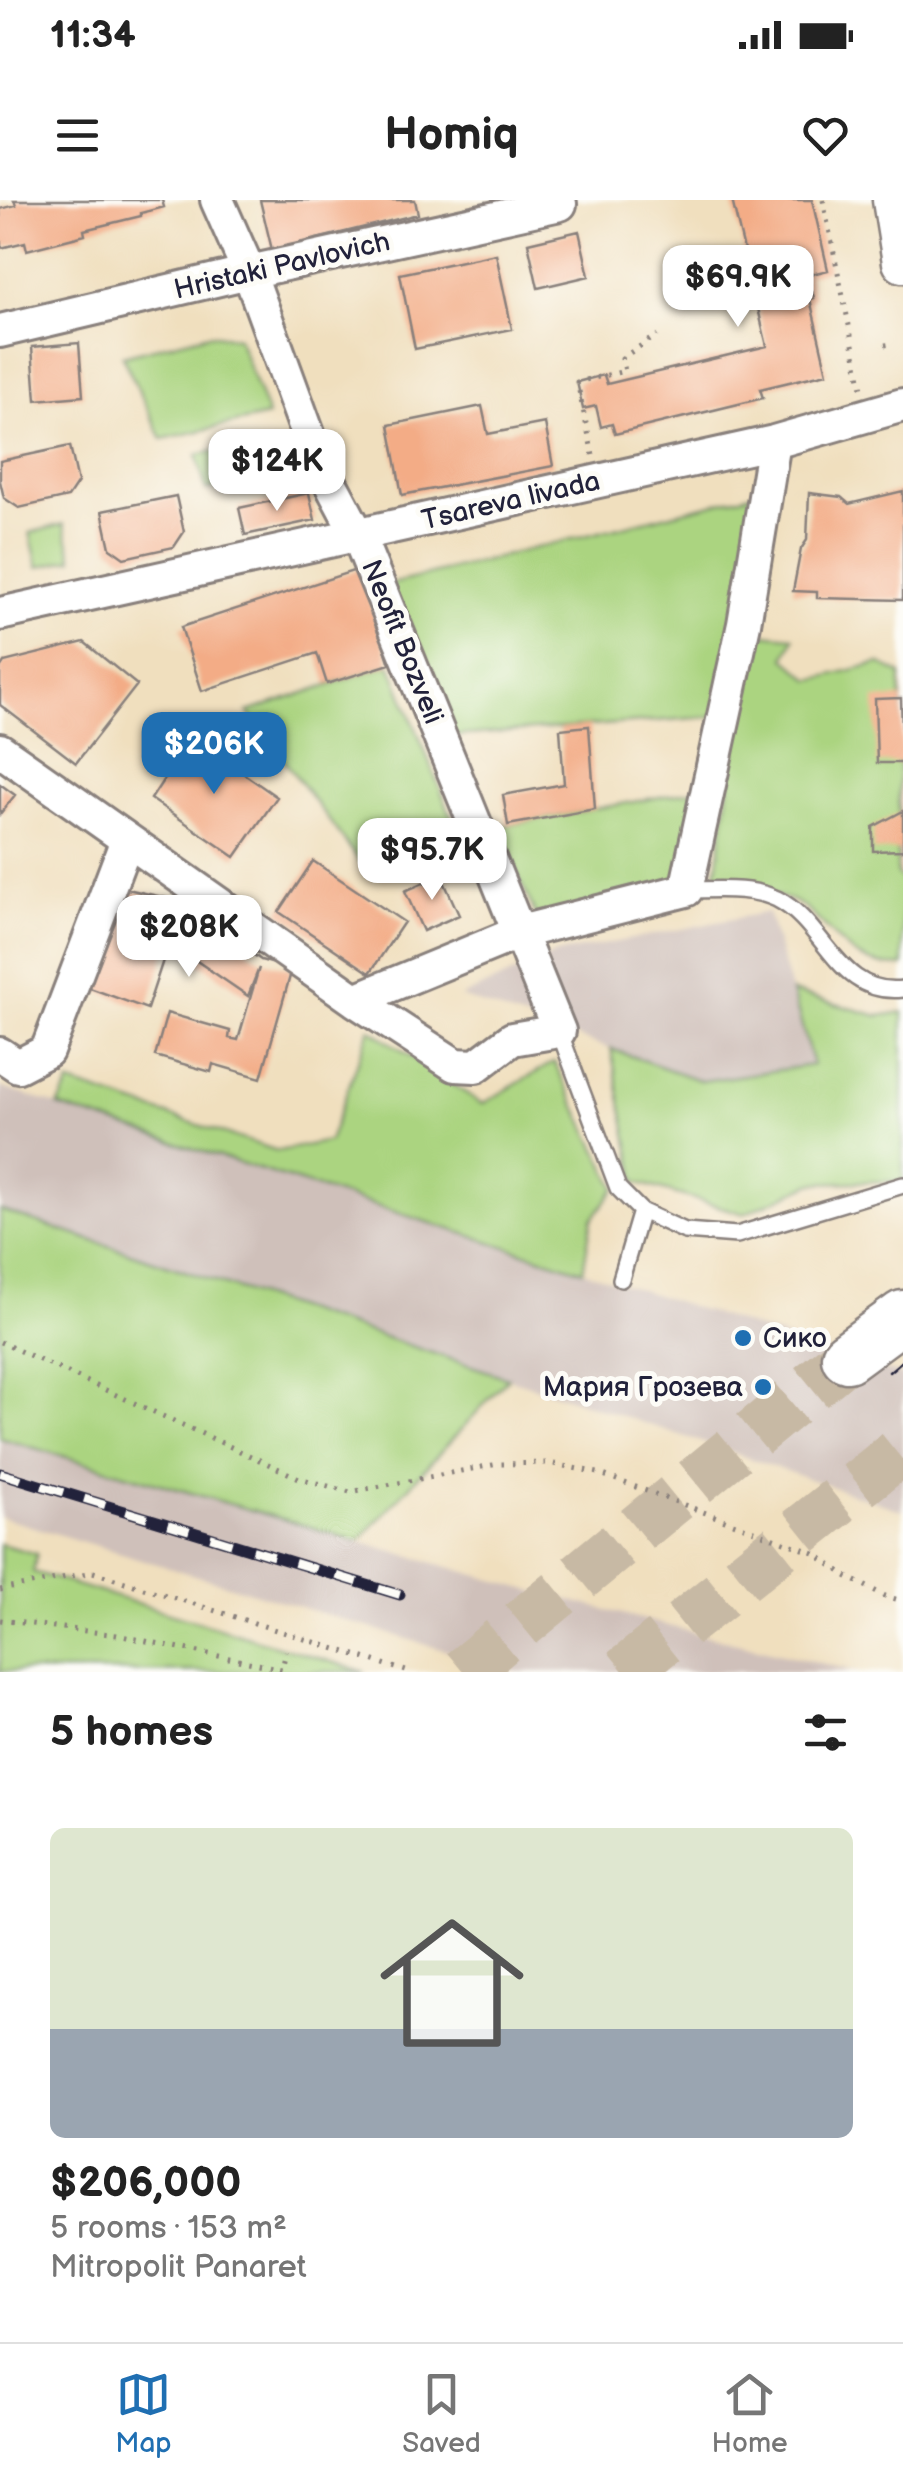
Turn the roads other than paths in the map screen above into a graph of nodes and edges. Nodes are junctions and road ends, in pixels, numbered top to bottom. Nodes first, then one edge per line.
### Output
1 (217, 200) edge
2 (558, 200) edge
3 (894, 200) edge
4 (903, 262) edge
5 (249, 272) junction
6 (0, 331) edge
7 (903, 405) edge
8 (774, 442) junction
9 (358, 535) junction
10 (0, 614) edge
11 (0, 750) edge
12 (126, 840) junction
13 (686, 890) junction
14 (520, 932) junction
15 (903, 989) edge
16 (355, 1000) junction
17 (559, 1032) junction
18 (9, 1060) edge
19 (903, 1185) edge
20 (641, 1211) junction
21 (622, 1278) dead end
22 (903, 1316) edge
23 (847, 1358) tunnel mouth

1 - 5 street, Neofit Bozveli
2 - 5 street, Hristaki Pavlovich
3 - 4 street
5 - 6 street, Hristaki Pavlovich
5 - 9 street, Neofit Bozveli
7 - 8 street, Tsareva livada
8 - 9 street, Tsareva livada
8 - 13 street
9 - 10 street, Tsareva livada
9 - 14 street, Neofit Bozveli
11 - 12 street
12 - 16 street
12 - 18 street
13 - 14 street
13 - 15 lane
14 - 16 street
14 - 17 street, Neofit Bozveli
16 - 17 street
17 - 20 lane
19 - 20 lane
20 - 21 lane
22 - 23 main road

